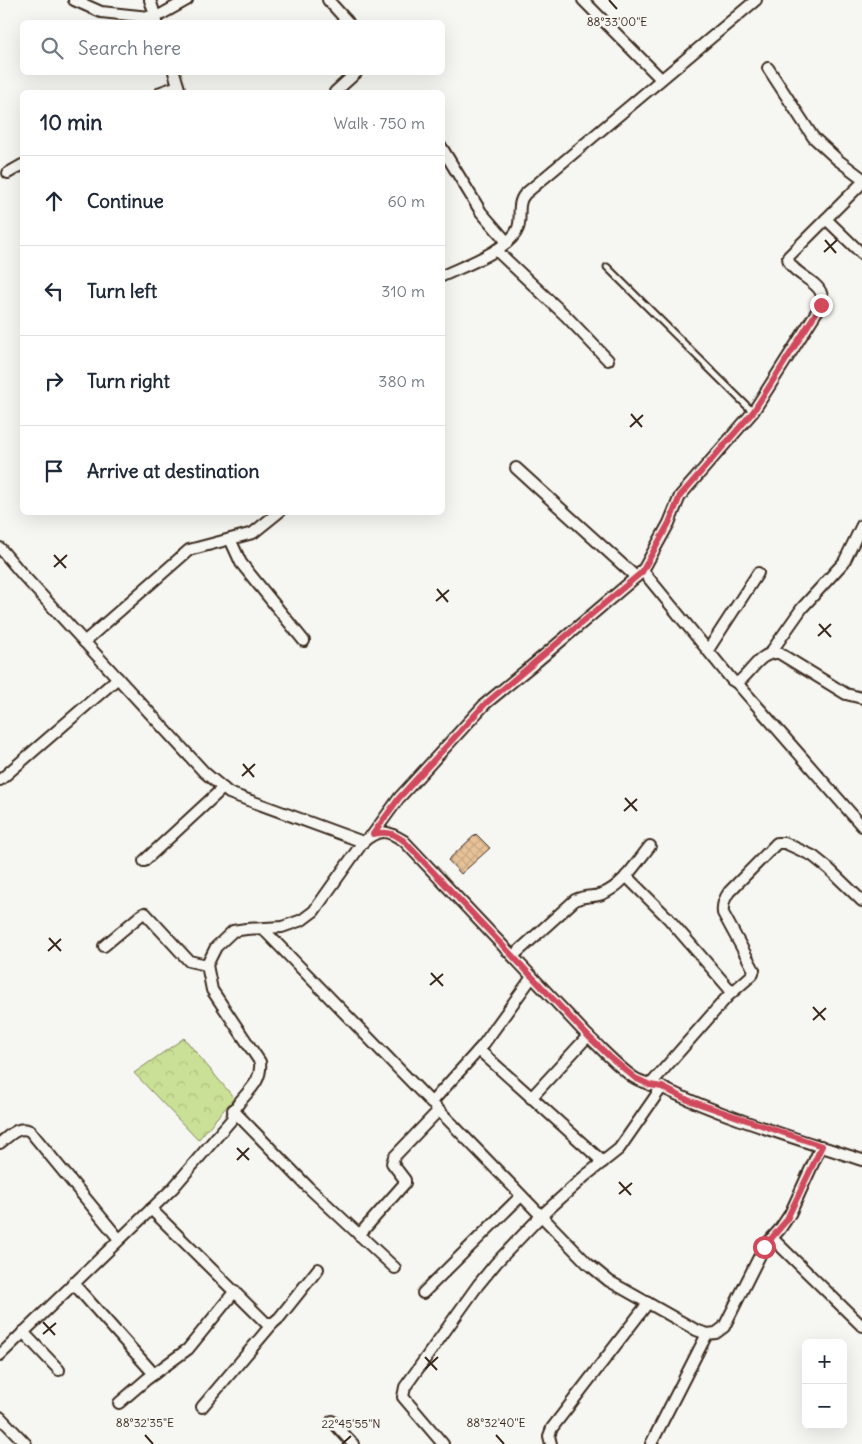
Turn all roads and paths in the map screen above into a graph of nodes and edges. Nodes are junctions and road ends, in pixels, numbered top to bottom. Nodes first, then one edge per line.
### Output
1 (74, 0) edge
2 (150, 0) edge
3 (187, 0) edge
4 (328, 0) edge
5 (583, 0) edge
6 (749, 2) edge
7 (155, 20) edge
8 (346, 20) edge
9 (768, 68) dead end
10 (175, 75) edge
11 (354, 75) edge
12 (661, 80) junction
13 (179, 89) edge
14 (337, 90) edge
15 (445, 153) edge
16 (20, 166) edge
17 (8, 173) dead end
18 (862, 178) edge
19 (862, 184) edge
20 (826, 219) junction
21 (507, 242) junction
22 (496, 250) junction
23 (862, 254) edge
24 (607, 267) dead end
25 (445, 275) edge
26 (608, 360) dead end
27 (753, 412) junction
28 (516, 468) dead end
29 (275, 515) edge
30 (862, 525) edge
31 (230, 539) junction
32 (0, 548) edge
33 (758, 573) dead end
34 (639, 574) junction
35 (304, 641) dead end
36 (84, 642) junction
37 (708, 650) junction
38 (771, 652) junction
39 (118, 678) junction
40 (737, 683) junction
41 (862, 698) edge
42 (0, 780) edge
43 (223, 788) junction
44 (862, 826) edge
45 (373, 834) junction
46 (363, 842) junction
47 (650, 846) dead end
48 (144, 861) dead end
49 (626, 876) junction
50 (862, 901) edge
51 (263, 929) junction
52 (104, 946) dead end
53 (513, 956) junction
54 (207, 965) junction
55 (532, 977) junction
56 (732, 992) junction
57 (588, 1036) junction
58 (478, 1050) junction
59 (650, 1085) junction
60 (662, 1087) junction
61 (531, 1098) junction
62 (435, 1107) junction
63 (233, 1110) junction
64 (0, 1143) edge
65 (822, 1146) junction
66 (862, 1160) edge
67 (603, 1162) junction
68 (521, 1196) junction
69 (151, 1208) junction
70 (541, 1216) junction
71 (359, 1235) junction
72 (772, 1238) junction
73 (119, 1239) junction
74 (395, 1268) dead end
75 (318, 1269) dead end
76 (73, 1283) junction
77 (235, 1291) junction
78 (423, 1293) dead end
79 (648, 1303) junction
80 (273, 1323) junction
81 (862, 1326) edge
82 (23, 1332) junction
83 (707, 1334) junction
84 (0, 1355) edge
85 (58, 1370) dead end
86 (154, 1374) junction
87 (120, 1403) dead end
88 (202, 1407) dead end
89 (0, 1417) edge
90 (332, 1421) dead end
91 (26, 1444) edge
92 (353, 1444) edge
93 (443, 1444) edge
94 (550, 1444) edge
95 (651, 1444) edge

1 - 7 street
2 - 7 street
3 - 7 street
4 - 8 street
5 - 12 street
6 - 12 street
9 - 18 street
10 - 13 street
11 - 14 street
12 - 21 street
15 - 21 street
16 - 17 street
19 - 20 street
20 - 23 street
20 - 27 street
21 - 22 street
22 - 25 street
22 - 26 street
24 - 27 lane
27 - 34 street
28 - 34 street
29 - 31 street
30 - 38 street
31 - 35 street
31 - 36 street
32 - 36 street
33 - 37 street
34 - 37 street
34 - 45 street
36 - 39 street
37 - 40 street
38 - 40 street
38 - 41 street
39 - 42 street
39 - 43 street
40 - 44 street
43 - 46 street
43 - 48 street
45 - 46 street
45 - 53 street
46 - 51 street
47 - 49 street
49 - 53 street
49 - 56 street
50 - 56 street
51 - 54 street
51 - 62 street
52 - 54 street
53 - 55 street
54 - 63 street
55 - 57 street
55 - 58 street
56 - 59 street
57 - 59 street
57 - 61 street
58 - 61 street
58 - 62 street
59 - 60 street
60 - 65 street
60 - 67 street
61 - 67 street
62 - 68 street
62 - 71 street
63 - 69 street
63 - 71 street
64 - 73 street
65 - 66 street
65 - 72 street
67 - 70 street
68 - 70 street
68 - 78 street
69 - 73 street
69 - 77 street
70 - 79 street
70 - 93 street
71 - 74 street
72 - 81 street
72 - 83 street
73 - 76 street
75 - 80 street
76 - 82 street
76 - 86 street
77 - 80 street
77 - 86 street
79 - 83 street
79 - 94 street
80 - 88 street
82 - 84 street
82 - 85 street
83 - 95 street
86 - 87 street
89 - 91 street
90 - 92 street

